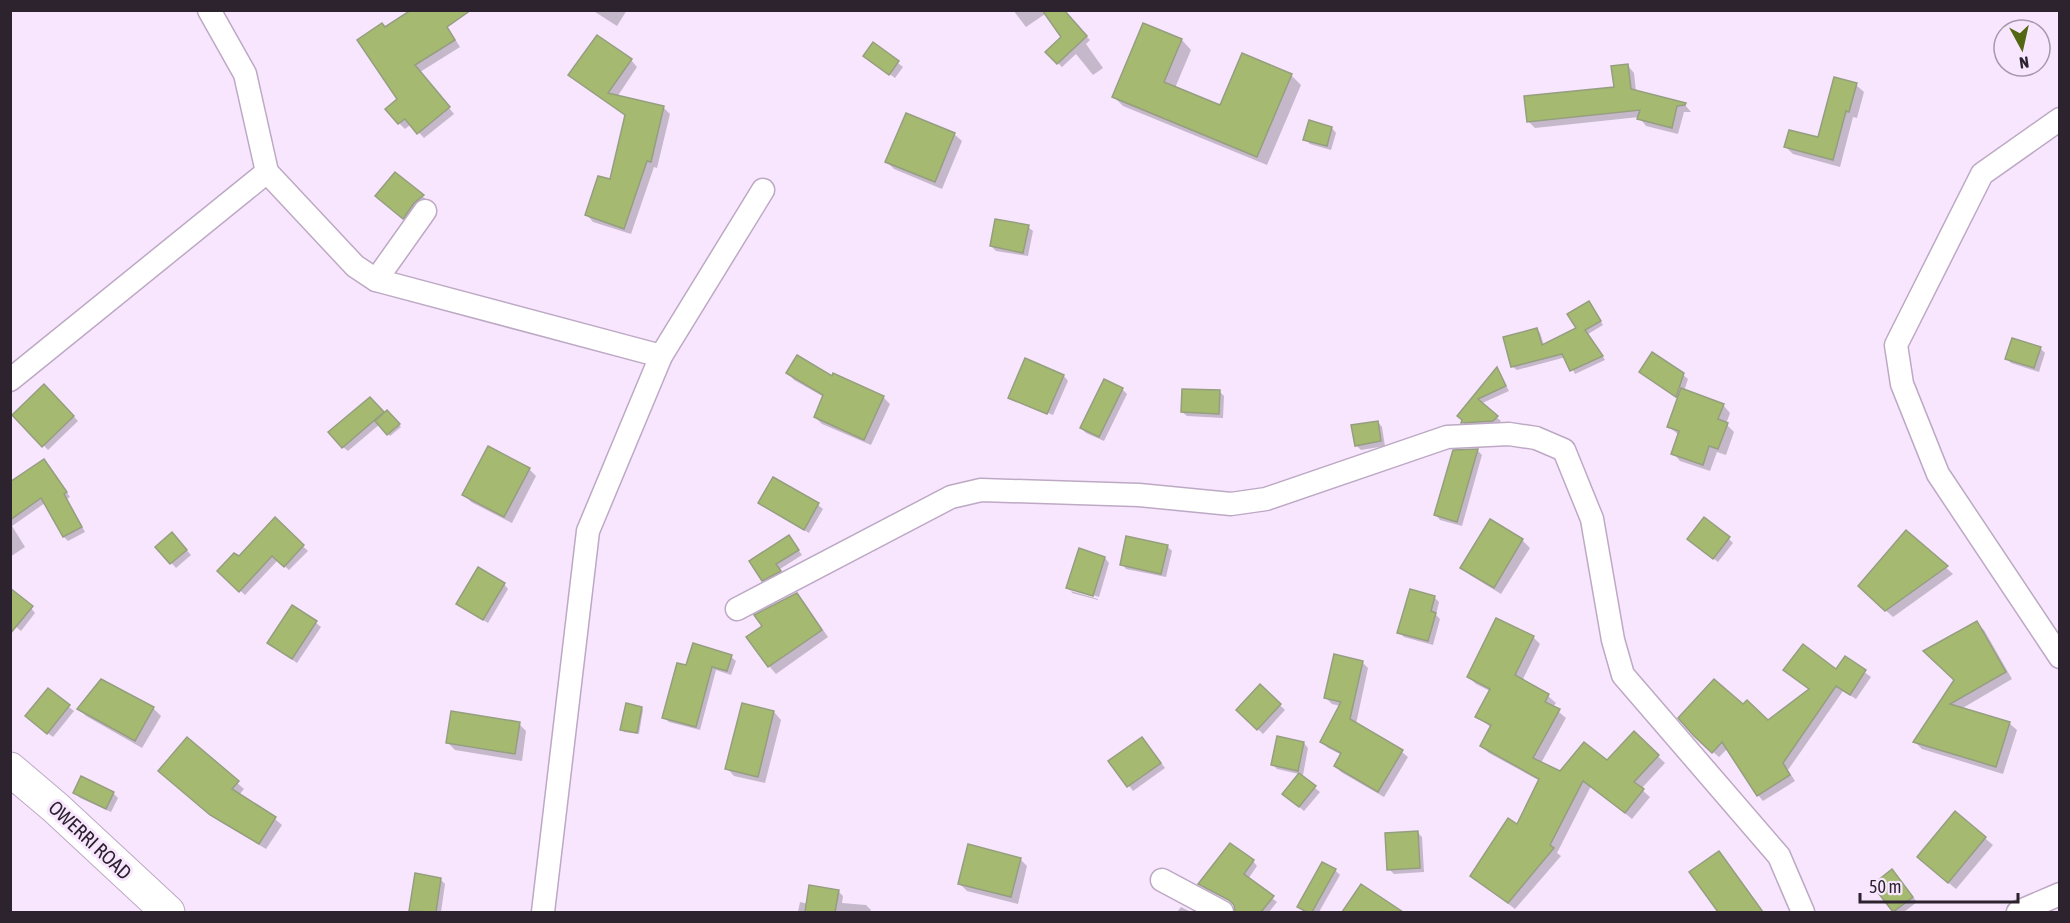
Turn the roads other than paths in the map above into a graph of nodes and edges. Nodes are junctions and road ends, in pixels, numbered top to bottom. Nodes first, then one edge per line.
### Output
1 (209, 10) edge
2 (2060, 119) edge
3 (267, 172) junction
4 (763, 190) dead end
5 (425, 211) dead end
6 (376, 280) junction
7 (661, 356) junction
8 (10, 380) edge
9 (736, 609) dead end
10 (2060, 657) edge
11 (10, 769) edge
12 (1162, 879) dead end
13 (2060, 894) edge
14 (168, 912) edge
15 (543, 912) edge
16 (1222, 912) edge
17 (1803, 912) edge
18 (2018, 912) edge

1 - 3 street
2 - 10 street
3 - 6 street
3 - 8 street
4 - 7 street
5 - 6 street
6 - 7 street
7 - 15 street
9 - 17 street
11 - 14 main road, OWERRI ROAD
12 - 16 street
13 - 18 street

